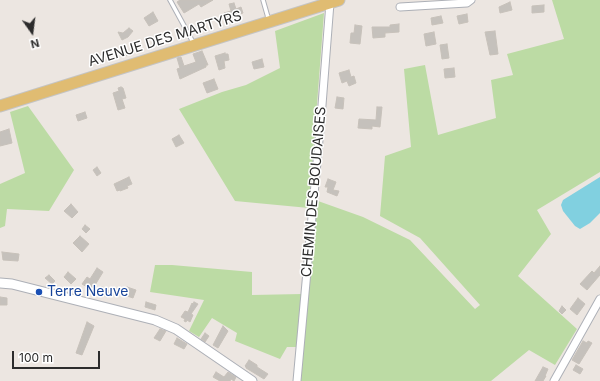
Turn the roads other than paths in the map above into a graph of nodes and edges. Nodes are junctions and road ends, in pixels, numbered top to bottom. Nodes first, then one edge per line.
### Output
1 (170, 0) edge
2 (263, 0) edge
3 (471, 0) edge
4 (335, 2) edge
5 (400, 8) dead end
6 (270, 22) junction
7 (195, 45) junction
8 (0, 106) edge
9 (0, 282) edge
10 (600, 299) edge
11 (252, 381) edge
12 (297, 381) edge
13 (554, 381) edge

1 - 7 lane
2 - 6 lane
3 - 5 street
4 - 6 main road, AVENUE DES MARTYRS
4 - 12 street, CHEMIN DES BOUDAISES
6 - 7 main road, AVENUE DES MARTYRS
7 - 8 main road, AVENUE DES MARTYRS
9 - 11 main road
10 - 13 street

